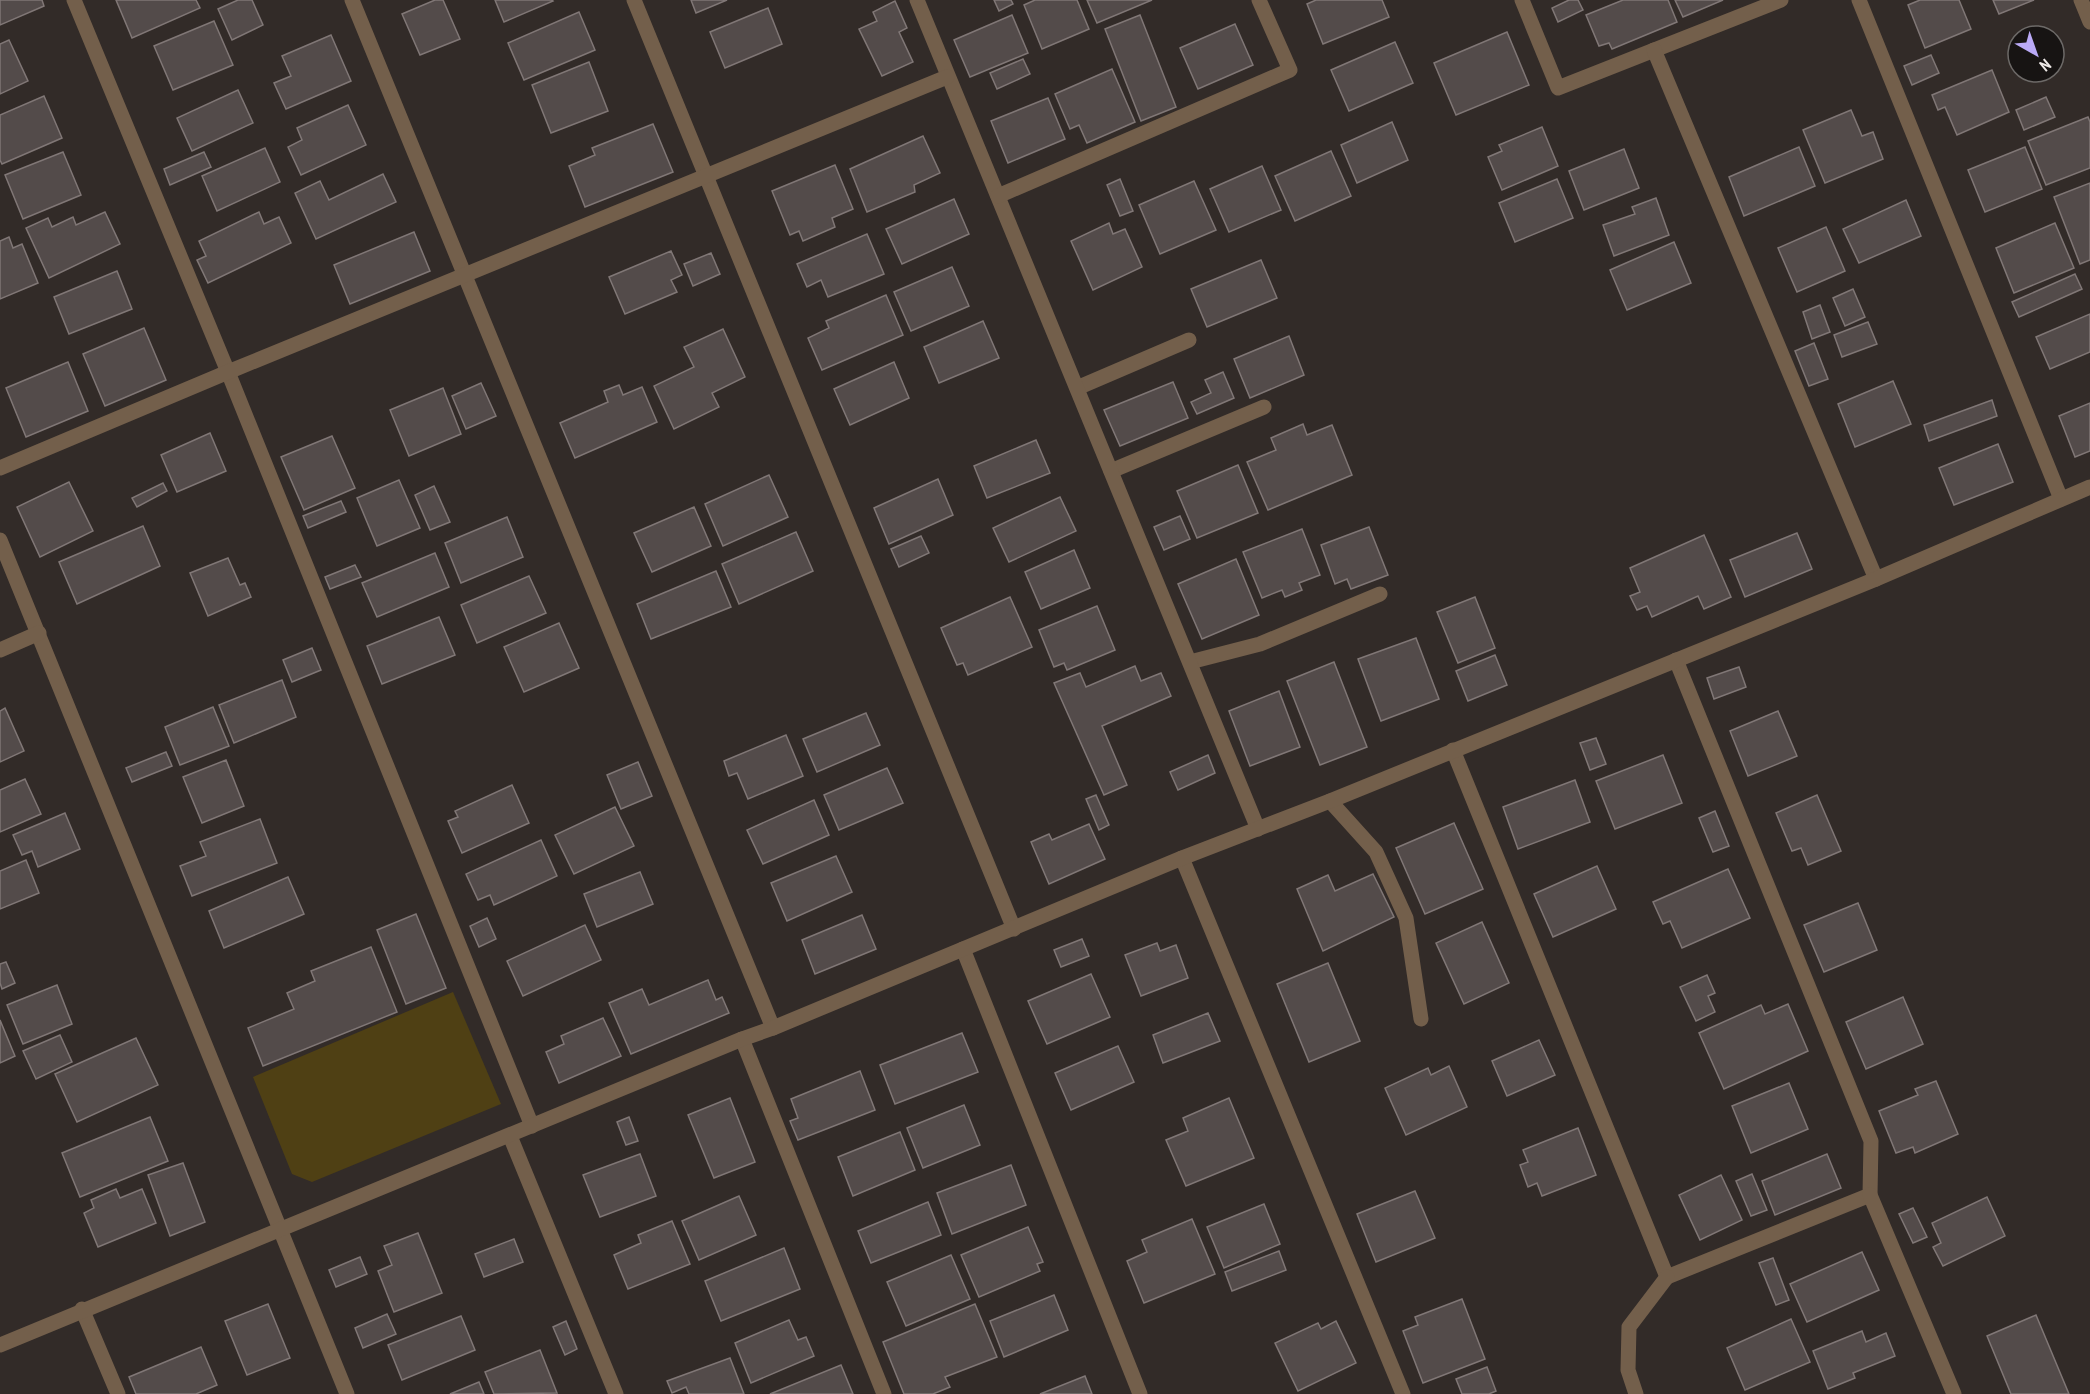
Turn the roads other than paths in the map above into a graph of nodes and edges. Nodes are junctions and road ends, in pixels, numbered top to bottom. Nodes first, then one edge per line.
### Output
1 (74, 0) edge
2 (352, 0) edge
3 (634, 0) edge
4 (917, 0) edge
5 (1259, 0) edge
6 (1522, 0) edge
7 (1781, 0) edge
8 (1859, 0) edge
9 (2081, 0) edge
10 (2090, 22) edge
11 (1654, 50) junction
12 (947, 77) junction
13 (705, 176) junction
14 (998, 196) junction
15 (466, 276) junction
16 (1189, 340) dead end
17 (228, 372) junction
18 (1077, 388) junction
19 (1264, 407) dead end
20 (0, 468) edge
21 (1112, 471) junction
22 (2090, 487) edge
23 (2061, 499) junction
24 (0, 540) edge
25 (1876, 579) junction
26 (1380, 594) dead end
27 (39, 633) junction
28 (0, 650) edge
29 (1676, 660) junction
30 (1190, 662) junction
31 (1453, 750) junction
32 (1330, 801) junction
33 (1258, 829) junction
34 (1182, 858) junction
35 (1014, 928) junction
36 (963, 949) junction
37 (1421, 1019) dead end
38 (773, 1028) junction
39 (742, 1039) junction
40 (532, 1126) junction
41 (510, 1136) junction
42 (1870, 1195) junction
43 (279, 1230) junction
44 (1667, 1277) junction
45 (82, 1309) junction
46 (0, 1345) edge
47 (118, 1394) edge
48 (347, 1394) edge
49 (616, 1394) edge
50 (884, 1394) edge
51 (1140, 1394) edge
52 (1403, 1394) edge
53 (1636, 1394) edge
54 (1954, 1394) edge

1 - 17 street
2 - 15 street
3 - 13 street
4 - 12 street
5 - 14 street
6 - 11 street
7 - 11 street
8 - 23 street
9 - 10 street
11 - 25 street
12 - 13 street
12 - 14 street
13 - 15 street
13 - 35 street
14 - 18 street
15 - 17 street
15 - 38 street
16 - 18 street
17 - 20 street
17 - 40 street
18 - 21 street
19 - 21 street
21 - 30 street
22 - 23 street
23 - 25 street
24 - 27 street
25 - 29 street
26 - 30 street
27 - 28 street
27 - 43 street
29 - 31 street
29 - 42 street
30 - 33 street
31 - 32 street
31 - 44 street
32 - 33 street
32 - 37 street
33 - 34 street
34 - 35 street
34 - 52 street
35 - 36 street
36 - 38 street
36 - 51 street
38 - 39 street
39 - 40 street
39 - 50 street
40 - 41 street
41 - 43 street
41 - 49 street
42 - 44 street
42 - 54 street
43 - 45 street
43 - 48 street
44 - 53 street
45 - 46 street
45 - 47 street

